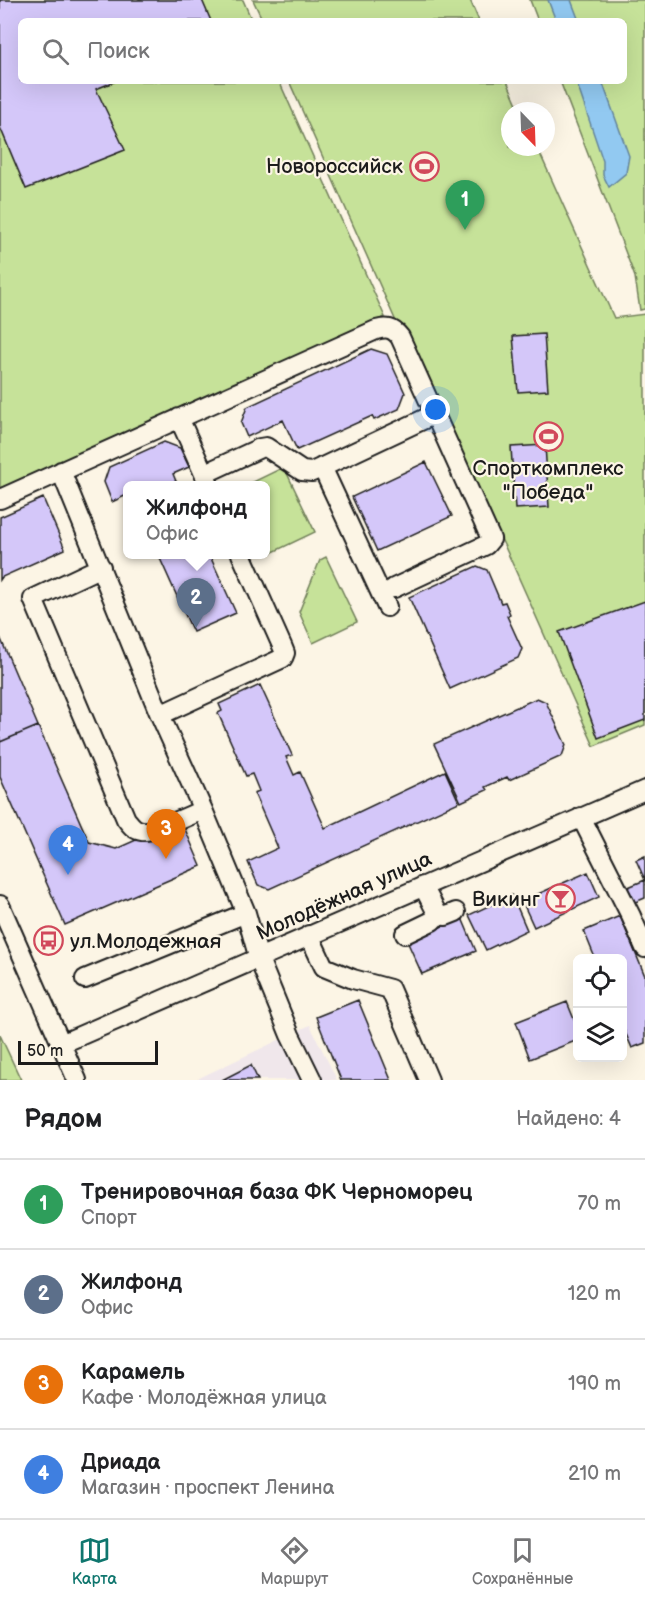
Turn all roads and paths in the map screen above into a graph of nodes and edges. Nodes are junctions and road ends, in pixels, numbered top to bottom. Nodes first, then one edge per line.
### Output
1 (435, 414) junction
2 (179, 418) junction
3 (322, 467) junction
4 (61, 471) junction
5 (207, 480) edge
6 (0, 499) edge
7 (243, 559) edge
8 (101, 567) junction
9 (394, 588) dead end
10 (387, 607) dead end
11 (160, 715) junction
12 (645, 790) edge
13 (203, 810) junction
14 (582, 817) junction
15 (423, 886) junction
16 (0, 905) edge
17 (246, 913) junction
18 (638, 913) edge
19 (405, 934) dead end
20 (309, 935) junction
21 (645, 948) edge
22 (259, 959) junction
23 (85, 979) dead end
24 (61, 1044) junction
25 (77, 1080) edge
26 (312, 1080) edge
27 (429, 1080) edge

1 - 2 street
1 - 3 street
1 - 9 street
2 - 4 street
2 - 5 street
3 - 5 street
3 - 10 street
4 - 6 street
4 - 8 street
7 - 11 street
8 - 11 street
8 - 13 street
11 - 13 street
12 - 14 street, Молодёжная улица
13 - 17 street
14 - 15 street, Молодёжная улица
14 - 18 street
15 - 19 street
15 - 20 street, Молодёжная улица
16 - 24 street
17 - 22 street
17 - 23 street
18 - 21 street
20 - 22 street, Молодёжная улица
20 - 27 street
22 - 24 street, Молодёжная улица
22 - 26 street
24 - 25 street

